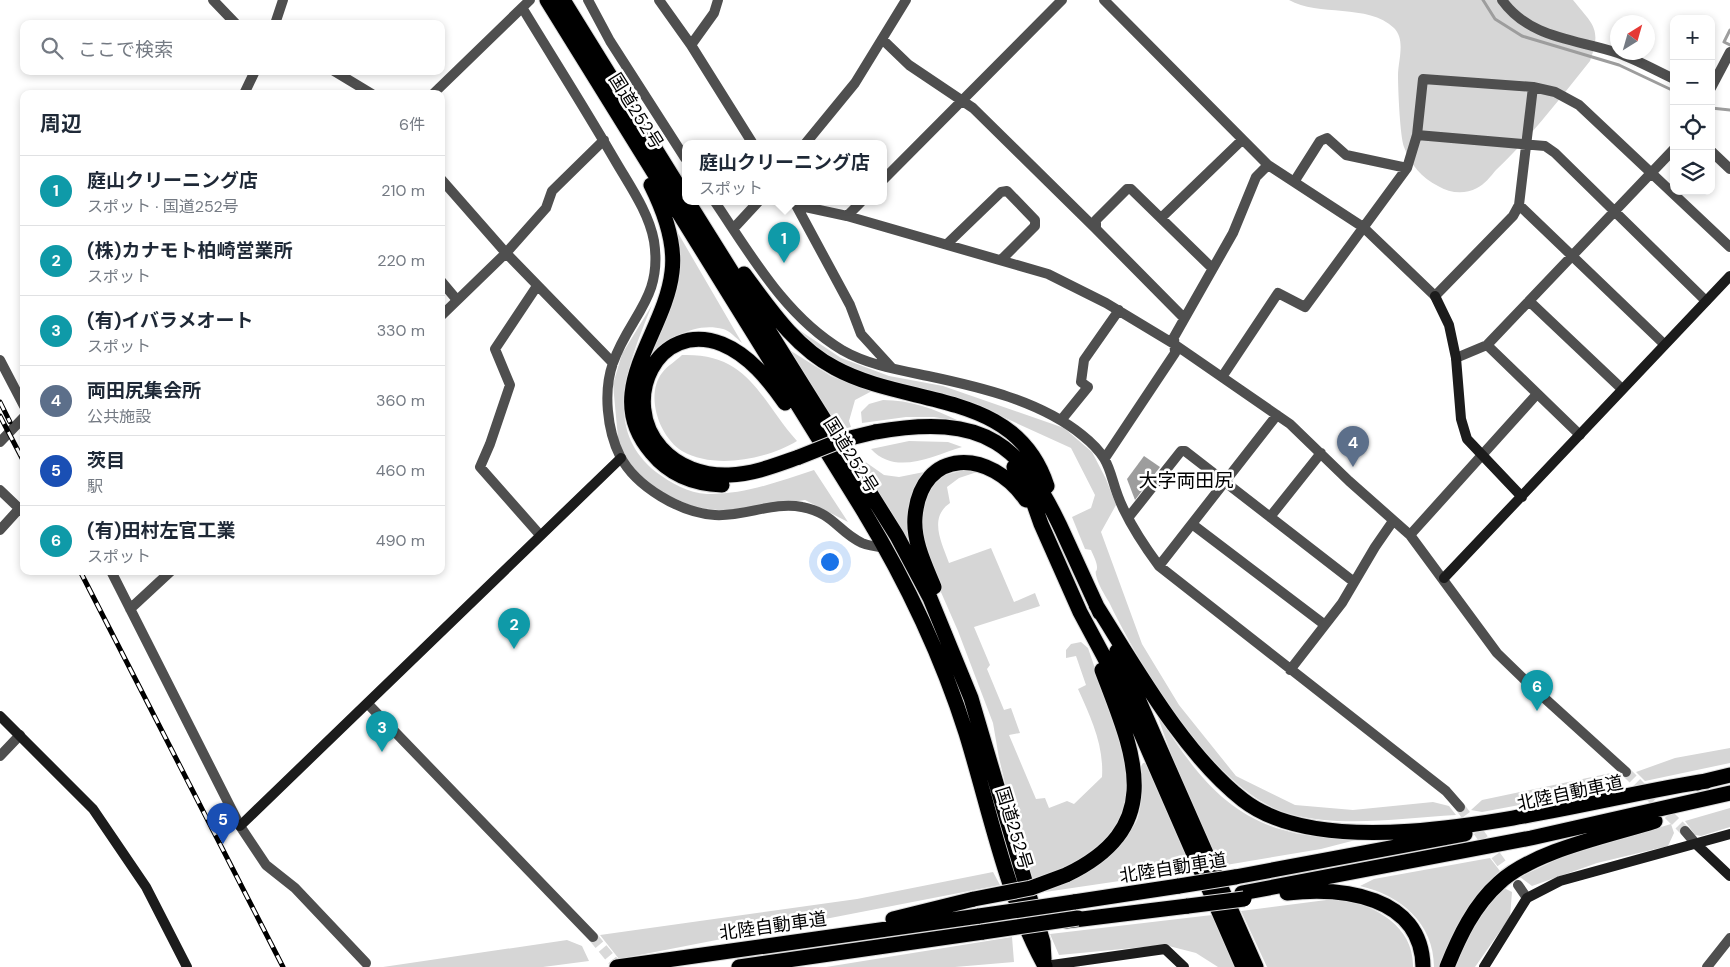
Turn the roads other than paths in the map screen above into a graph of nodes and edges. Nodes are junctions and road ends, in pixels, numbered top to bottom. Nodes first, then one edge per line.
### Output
1 (213, 0) edge
2 (283, 0) edge
3 (530, 0) edge
4 (547, 0) edge
5 (563, 0) edge
6 (588, 0) edge
7 (660, 0) edge
8 (718, 0) edge
9 (906, 0) edge
10 (1062, 0) edge
11 (1104, 0) edge
12 (1502, 0) edge
13 (523, 9) junction
14 (232, 20) edge
15 (276, 20) edge
16 (882, 39) junction
17 (691, 45) junction
18 (1730, 52) edge
19 (252, 75) edge
20 (341, 75) edge
21 (592, 75) junction
22 (1670, 77) edge
23 (1715, 80) edge
24 (1534, 87) junction
25 (246, 90) edge
26 (365, 90) edge
27 (437, 90) edge
28 (963, 100) junction
29 (1417, 135) junction
30 (604, 140) junction
31 (750, 140) edge
32 (808, 140) edge
33 (1242, 140) junction
34 (1528, 143) junction
35 (682, 153) edge
36 (1670, 154) edge
37 (1715, 154) edge
38 (1268, 165) junction
39 (1729, 166) edge
40 (1407, 168) junction
41 (1651, 172) junction
42 (887, 176) edge
43 (1294, 182) junction
44 (445, 184) edge
45 (682, 190) edge
46 (692, 205) edge
47 (692, 205) edge
48 (717, 205) edge
49 (755, 205) edge
50 (796, 205) edge
51 (803, 205) edge
52 (858, 205) edge
53 (1519, 205) junction
54 (1613, 212) junction
55 (847, 216) junction
56 (1161, 218) junction
57 (1363, 228) junction
58 (733, 229) junction
59 (1096, 229) junction
60 (947, 244) junction
61 (1730, 247) edge
62 (506, 253) junction
63 (1572, 254) junction
64 (1002, 259) junction
65 (1212, 268) junction
66 (1730, 276) edge
67 (445, 286) edge
68 (537, 286) junction
69 (1434, 296) junction
70 (457, 300) junction
71 (1529, 301) junction
72 (1706, 301) junction
73 (1119, 310) junction
74 (445, 312) edge
75 (1184, 318) junction
76 (1174, 344) junction
77 (1664, 344) junction
78 (1487, 345) junction
79 (1456, 358) junction
80 (0, 360) edge
81 (613, 362) junction
82 (893, 368) junction
83 (1222, 378) junction
84 (1622, 389) junction
85 (1537, 394) junction
86 (20, 398) edge
87 (1277, 414) junction
88 (1062, 419) junction
89 (20, 421) edge
90 (1580, 435) junction
91 (876, 436) junction
92 (0, 442) edge
93 (1321, 453) junction
94 (1480, 455) junction
95 (621, 458) junction
96 (1105, 458) junction
97 (801, 461) junction
98 (1225, 482) junction
99 (0, 490) edge
100 (1522, 497) junction
101 (20, 509) edge
102 (20, 513) edge
103 (1270, 517) junction
104 (1057, 518) junction
105 (1128, 518) junction
106 (1394, 521) junction
107 (1041, 524) junction
108 (1192, 524) junction
109 (0, 530) edge
110 (540, 535) junction
111 (1410, 535) junction
112 (886, 548) junction
113 (1159, 566) junction
114 (113, 575) edge
115 (167, 575) edge
116 (1444, 578) junction
117 (1354, 582) junction
118 (1096, 605) junction
119 (130, 610) junction
120 (1080, 612) junction
121 (1325, 625) junction
122 (1290, 670) junction
123 (368, 704) junction
124 (0, 716) edge
125 (20, 735) junction
126 (0, 756) edge
127 (990, 762) junction
128 (1626, 772) tunnel mouth
129 (1730, 775) edge
130 (1707, 781) junction
131 (1730, 793) edge
132 (1730, 797) edge
133 (1460, 807) tunnel mouth
134 (240, 826) junction
135 (1686, 831) tunnel mouth
136 (1730, 834) edge
137 (1696, 844) junction
138 (1730, 876) edge
139 (1518, 885) tunnel mouth
140 (1243, 896) junction
141 (1526, 898) junction
142 (593, 937) tunnel mouth
143 (1730, 938) edge
144 (747, 948) junction
145 (366, 962) dead end
146 (187, 967) edge
147 (617, 967) edge
148 (739, 967) edge
149 (1040, 967) edge
150 (1045, 967) edge
151 (1184, 967) edge
152 (1243, 967) edge
153 (1256, 967) edge
154 (1423, 967) edge
155 (1447, 967) edge
156 (1484, 967) edge
157 (1707, 967) edge

1 - 14 street
2 - 15 street
3 - 13 street
4 - 21 highway, 国道252号
5 - 45 highway, 国道252号
6 - 35 street
7 - 17 street
8 - 17 street
9 - 16 street
10 - 28 street
11 - 33 street
12 - 22 street
13 - 27 street
13 - 30 street
16 - 28 street
16 - 32 street
17 - 31 street
18 - 23 street
19 - 25 street
20 - 26 street
21 - 97 highway
21 - 112 highway, 国道252号
24 - 29 street
24 - 34 street
24 - 41 street
28 - 42 street
28 - 59 street
29 - 34 street
29 - 40 street
30 - 62 street
30 - 81 street
33 - 38 street
33 - 56 street
34 - 53 street
34 - 54 street
36 - 41 street
37 - 39 street
38 - 43 street
38 - 65 street
40 - 43 street
40 - 57 street
41 - 54 street
41 - 61 street
43 - 57 street
44 - 62 street
46 - 104 highway
47 - 127 highway, 国道252号
48 - 58 street
49 - 58 street
50 - 82 street
51 - 55 street
52 - 55 street
53 - 63 street
53 - 69 street
54 - 63 street
54 - 72 street
55 - 60 street
56 - 59 street
56 - 65 street
57 - 69 street
57 - 83 street
58 - 82 street
59 - 75 street
60 - 64 street
60 - 64 street
62 - 68 street
62 - 70 street
63 - 71 street
63 - 77 street
64 - 73 street
65 - 75 street
66 - 72 street
67 - 70 street
68 - 81 street
68 - 110 street
69 - 79 street
70 - 74 street
71 - 78 street
71 - 84 street
72 - 77 street
73 - 76 street
73 - 88 street
75 - 76 street
76 - 83 street
76 - 96 street
77 - 84 street
78 - 79 street
78 - 85 street
79 - 94 street
80 - 86 street
81 - 95 street
82 - 88 street
83 - 87 street
84 - 90 street
85 - 90 street
85 - 94 street
87 - 93 street
87 - 98 street
88 - 96 street
89 - 92 street
90 - 100 street
91 - 97 highway, bridge
91 - 104 highway
91 - 107 highway
93 - 103 street
93 - 106 street
94 - 100 street
94 - 111 street
95 - 110 street
95 - 112 street
96 - 105 street
97 - 112 highway
98 - 103 street
98 - 105 street
98 - 108 street
99 - 101 street
100 - 116 street
102 - 109 street
103 - 117 street
104 - 118 highway
105 - 113 street
106 - 111 street
106 - 117 street
107 - 120 highway
107 - 127 highway
108 - 113 street
108 - 121 street
110 - 123 street
111 - 116 street
112 - 150 highway, 国道252号
113 - 122 street
114 - 119 street
115 - 119 street
116 - 128 street
117 - 121 street
118 - 130 highway
118 - 153 highway
119 - 134 street
120 - 144 highway, bridge
120 - 152 highway
121 - 122 street
122 - 133 street
123 - 134 street
123 - 142 street
124 - 125 street
125 - 126 street
125 - 146 street
127 - 150 highway, 国道252号
129 - 130 highway, 北陸自動車道
130 - 144 highway, 北陸自動車道, bridge
131 - 140 highway, 北陸自動車道
132 - 155 highway
134 - 145 street
135 - 137 street
136 - 137 street
137 - 138 street
137 - 141 street
139 - 141 street
140 - 148 highway, 北陸自動車道, bridge
140 - 154 highway
141 - 156 street
143 - 157 street
144 - 147 highway, 北陸自動車道
149 - 150 street
150 - 151 street

